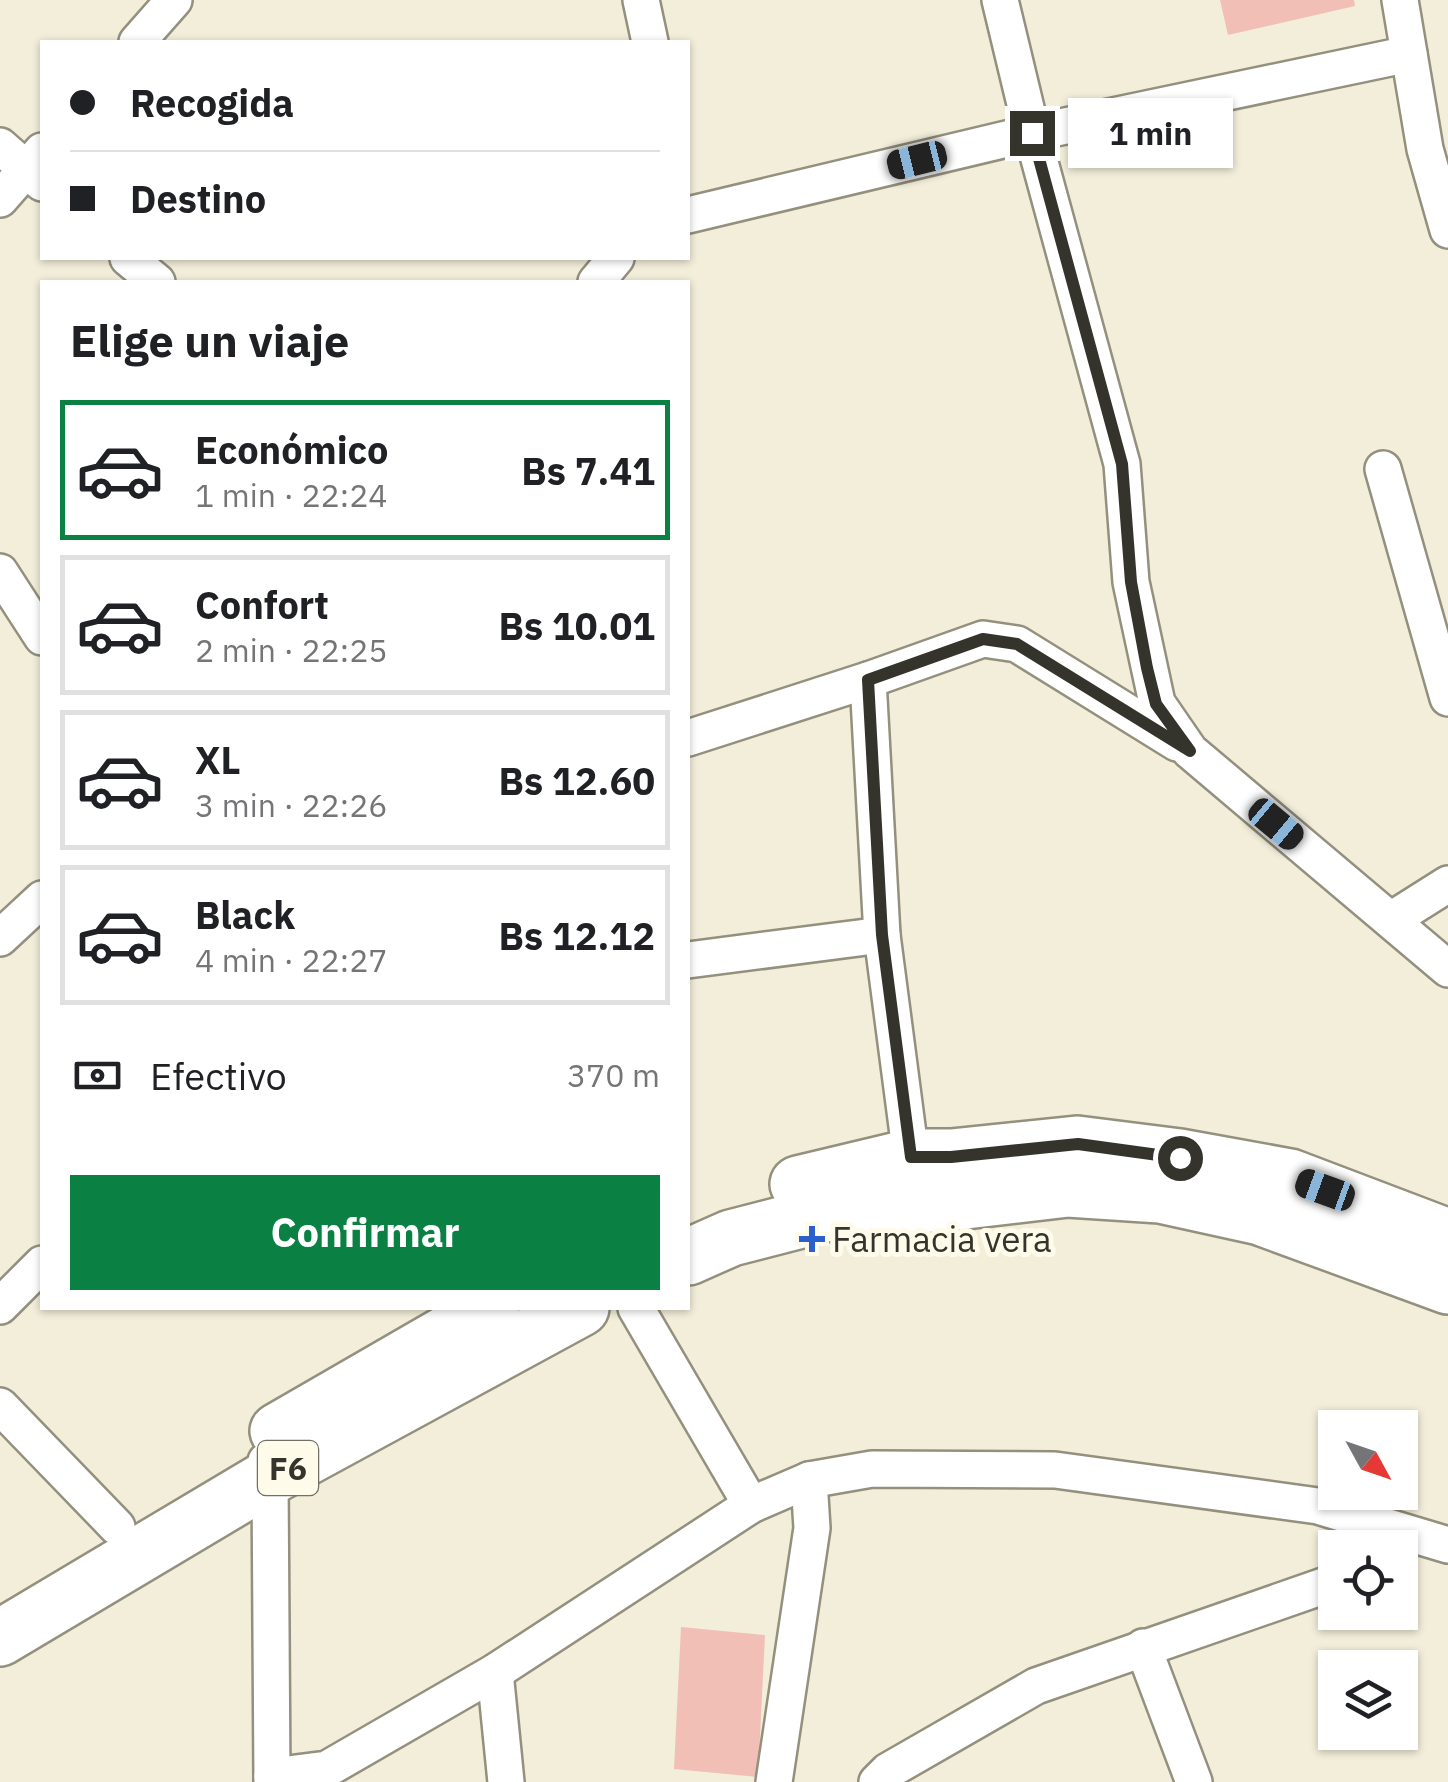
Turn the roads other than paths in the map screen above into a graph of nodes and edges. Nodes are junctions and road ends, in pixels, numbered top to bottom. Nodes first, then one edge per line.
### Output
1 (174, 0) edge
2 (641, 0) edge
3 (1000, 0) edge
4 (1400, 0) edge
5 (139, 40) edge
6 (650, 40) edge
7 (1409, 54) junction
8 (1032, 133) junction
9 (0, 146) edge
10 (37, 168) edge
11 (0, 199) edge
12 (690, 214) edge
13 (1448, 230) edge
14 (130, 260) edge
15 (614, 260) edge
16 (155, 280) edge
17 (598, 280) edge
18 (1383, 469) dead end
19 (0, 572) edge
20 (40, 634) edge
21 (868, 680) junction
22 (1448, 698) edge
23 (690, 737) edge
24 (1190, 751) junction
25 (1448, 884) edge
26 (40, 901) edge
27 (1391, 920) junction
28 (882, 935) junction
29 (0, 938) edge
30 (690, 960) edge
31 (1448, 968) edge
32 (911, 1157) junction
33 (690, 1217) edge
34 (1448, 1237) edge
35 (690, 1256) edge
36 (40, 1266) edge
37 (1448, 1286) edge
38 (0, 1306) edge
39 (489, 1310) edge
40 (577, 1310) edge
41 (637, 1310) edge
42 (0, 1406) edge
43 (266, 1459) junction
44 (809, 1480) junction
45 (751, 1504) junction
46 (117, 1527) junction
47 (1447, 1545) edge
48 (1418, 1554) edge
49 (1318, 1588) edge
50 (0, 1598) edge
51 (0, 1638) edge
52 (1143, 1647) junction
53 (494, 1672) junction
54 (272, 1779) edge
55 (506, 1782) edge
56 (774, 1782) edge
57 (878, 1782) edge
58 (1194, 1782) edge

1 - 5 street
2 - 6 street
3 - 8 street
4 - 7 street
7 - 8 street
7 - 13 street
8 - 12 street
8 - 24 street
9 - 10 street
10 - 11 street
14 - 16 street
15 - 17 street
18 - 22 street
19 - 20 street
21 - 23 street
21 - 24 street
21 - 28 street
24 - 27 street
25 - 27 street
26 - 29 street
27 - 31 street
28 - 30 street
28 - 32 street
32 - 33 highway
32 - 34 highway
35 - 37 highway
36 - 38 street
39 - 43 highway, F6
40 - 43 highway, F6
41 - 45 street
42 - 46 street
43 - 46 highway, F6
43 - 51 highway, F6
43 - 54 street
44 - 45 street
44 - 47 street
44 - 56 street
45 - 53 street
46 - 50 highway, F6
47 - 48 street
49 - 52 street
52 - 57 street
52 - 58 street
53 - 54 street
53 - 55 street

